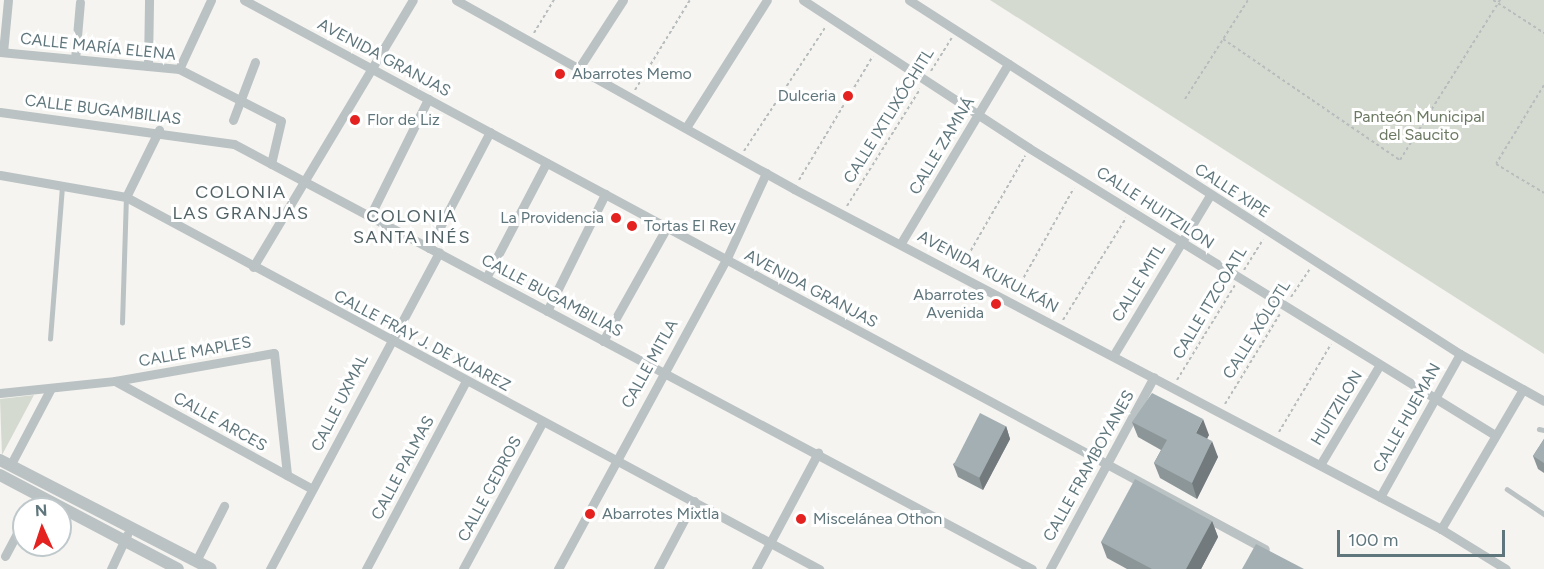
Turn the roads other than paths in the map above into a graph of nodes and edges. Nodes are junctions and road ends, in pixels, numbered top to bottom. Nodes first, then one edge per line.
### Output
1 (8, 0) edge
2 (149, 0) edge
3 (211, 0) edge
4 (244, 0) edge
5 (413, 0) edge
6 (456, 0) edge
7 (623, 0) edge
8 (767, 0) edge
9 (803, 0) edge
10 (909, 0) edge
11 (80, 2) dead end
12 (2, 52) edge
13 (75, 59) junction
14 (255, 62) dead end
15 (1008, 64) junction
16 (148, 66) junction
17 (369, 67) junction
18 (579, 68) junction
19 (179, 69) junction
20 (239, 99) junction
21 (428, 99) junction
22 (0, 112) edge
23 (979, 112) junction
24 (233, 120) dead end
25 (687, 126) junction
26 (159, 130) junction
27 (490, 132) junction
28 (546, 163) junction
29 (271, 164) junction
30 (766, 173) junction
31 (0, 175) edge
32 (304, 182) junction
33 (62, 183) junction
34 (605, 194) junction
35 (1210, 195) junction
36 (126, 197) junction
37 (370, 216) junction
38 (667, 227) junction
39 (1181, 242) junction
40 (901, 243) junction
41 (434, 250) junction
42 (726, 260) junction
43 (253, 267) junction
44 (486, 278) junction
45 (547, 311) junction
46 (122, 323) dead end
47 (50, 339) dead end
48 (389, 341) junction
49 (603, 341) junction
50 (1460, 354) junction
51 (1113, 356) junction
52 (1379, 366) junction
53 (662, 372) junction
54 (1154, 377) junction
55 (115, 381) junction
56 (466, 381) junction
57 (51, 388) junction
58 (1523, 389) junction
59 (0, 393) edge
60 (1434, 400) junction
61 (1544, 401) edge
62 (542, 423) junction
63 (1495, 435) junction
64 (818, 453) junction
65 (615, 461) junction
66 (6, 462) edge
67 (1109, 464) junction
68 (1320, 465) junction
69 (0, 475) edge
70 (287, 475) junction
71 (312, 489) junction
72 (1507, 489) dead end
73 (38, 495) joint
74 (1380, 497) junction
75 (694, 501) junction
76 (224, 506) dead end
77 (1544, 514) edge
78 (131, 527) junction
79 (1441, 529) junction
80 (125, 540) junction
81 (771, 541) junction
82 (12, 544) edge
83 (1271, 552) edge
84 (6, 556) dead end
85 (196, 561) junction
86 (111, 569) edge
87 (178, 569) edge
88 (211, 569) edge
89 (270, 569) edge
90 (366, 569) edge
91 (463, 569) edge
92 (558, 569) edge
93 (658, 569) edge
94 (756, 569) edge
95 (819, 569) edge
96 (1032, 569) edge
97 (1050, 569) edge
98 (1506, 569) edge

1 - 12 street
2 - 16 street
3 - 19 street
4 - 17 street, AVENIDA GRANJAS
5 - 17 street
6 - 18 street, AVENIDA KUKULKÁN
7 - 18 street
8 - 25 street
9 - 23 street, CALLE HUITZILON
10 - 15 street, CALLE XIPE
11 - 13 street
12 - 13 street, CALLE MARÍA ELENA
13 - 16 street, CALLE MARÍA ELENA
14 - 20 street
15 - 23 street, CALLE ZAMNÁ
15 - 35 street, CALLE XIPE
16 - 19 street, CALLE MARÍA ELENA
17 - 21 street, AVENIDA GRANJAS
17 - 32 street
18 - 25 street, AVENIDA KUKULKÁN
19 - 20 street, CALLE MARÍA ELENA
20 - 24 street
20 - 29 street, CALLE MARÍA ELENA
21 - 27 street, AVENIDA GRANJAS
21 - 37 street
22 - 26 street, CALLE BUGAMBILIAS
23 - 39 street, CALLE HUITZILON
23 - 40 street, CALLE ZAMNÁ
25 - 30 street, AVENIDA KUKULKÁN
26 - 29 street, CALLE BUGAMBILIAS
26 - 36 street
27 - 28 street, AVENIDA GRANJAS
27 - 41 street, CALLE UXMAL
28 - 34 street, AVENIDA GRANJAS
28 - 44 street
29 - 32 street, CALLE BUGAMBILIAS
30 - 40 street, AVENIDA KUKULKÁN
30 - 42 street, CALLE MITLA
31 - 33 street, CALLE FRAY J. DE XUAREZ
32 - 37 street, CALLE BUGAMBILIAS
32 - 43 street
33 - 36 street, CALLE FRAY J. DE XUAREZ
33 - 47 lane
34 - 38 street, AVENIDA GRANJAS
34 - 45 street
35 - 39 street, CALLE MITL
35 - 50 street, CALLE XIPE
36 - 43 street, CALLE FRAY J. DE XUAREZ
36 - 46 lane
37 - 41 street, CALLE BUGAMBILIAS
38 - 42 street, AVENIDA GRANJAS
38 - 49 street
39 - 51 street, CALLE MITL
39 - 52 street, CALLE HUITZILON
40 - 51 street, AVENIDA KUKULKÁN
41 - 44 street, CALLE BUGAMBILIAS
41 - 48 street, CALLE UXMAL
42 - 53 street, CALLE MITLA
42 - 67 street, AVENIDA GRANJAS
43 - 48 street, CALLE FRAY J. DE XUAREZ
44 - 45 street, CALLE BUGAMBILIAS
45 - 49 street, CALLE BUGAMBILIAS
48 - 56 street, CALLE FRAY J. DE XUAREZ
48 - 71 street, CALLE UXMAL
49 - 53 street, CALLE BUGAMBILIAS
50 - 58 street, CALLE XIPE
50 - 60 street, CALLE HUEMAN
51 - 54 street, AVENIDA KUKULKÁN
52 - 60 street, CALLE HUITZILON
52 - 68 street, HUITZILON
53 - 64 street, CALLE BUGAMBILIAS
53 - 65 street, CALLE MITLA
54 - 67 street, CALLE FRAMBOYANES
54 - 68 street, AVENIDA KUKULKÁN
55 - 57 street, CALLE MAPLES
55 - 70 street, CALLE ARCES
55 - 70 street, CALLE MAPLES
56 - 62 street, CALLE FRAY J. DE XUAREZ
56 - 90 street, CALLE PALMAS
57 - 59 street, CALLE MAPLES
57 - 66 street
58 - 61 street, CALLE XIPE
58 - 63 street
60 - 63 street, CALLE HUITZILON
60 - 74 street, CALLE HUEMAN
62 - 65 street, CALLE FRAY J. DE XUAREZ
62 - 91 street, CALLE CEDROS
63 - 79 street
64 - 81 street
64 - 96 street, CALLE BUGAMBILIAS
65 - 75 street, CALLE FRAY J. DE XUAREZ
65 - 92 street, CALLE MITLA
66 - 78 street
67 - 83 street, AVENIDA GRANJAS
67 - 97 street, CALLE FRAMBOYANES
68 - 74 street, AVENIDA KUKULKÁN
69 - 73 street
70 - 71 street, CALLE ARCES
71 - 89 street, CALLE UXMAL
72 - 77 lane
73 - 80 street
74 - 79 street, AVENIDA KUKULKÁN
75 - 81 street, CALLE FRAY J. DE XUAREZ
75 - 93 street
76 - 85 street
78 - 80 street
78 - 85 street
79 - 98 street, AVENIDA KUKULKÁN
80 - 86 street
80 - 87 street
81 - 94 street
81 - 95 street, CALLE FRAY J. DE XUAREZ
82 - 84 street
85 - 88 street

